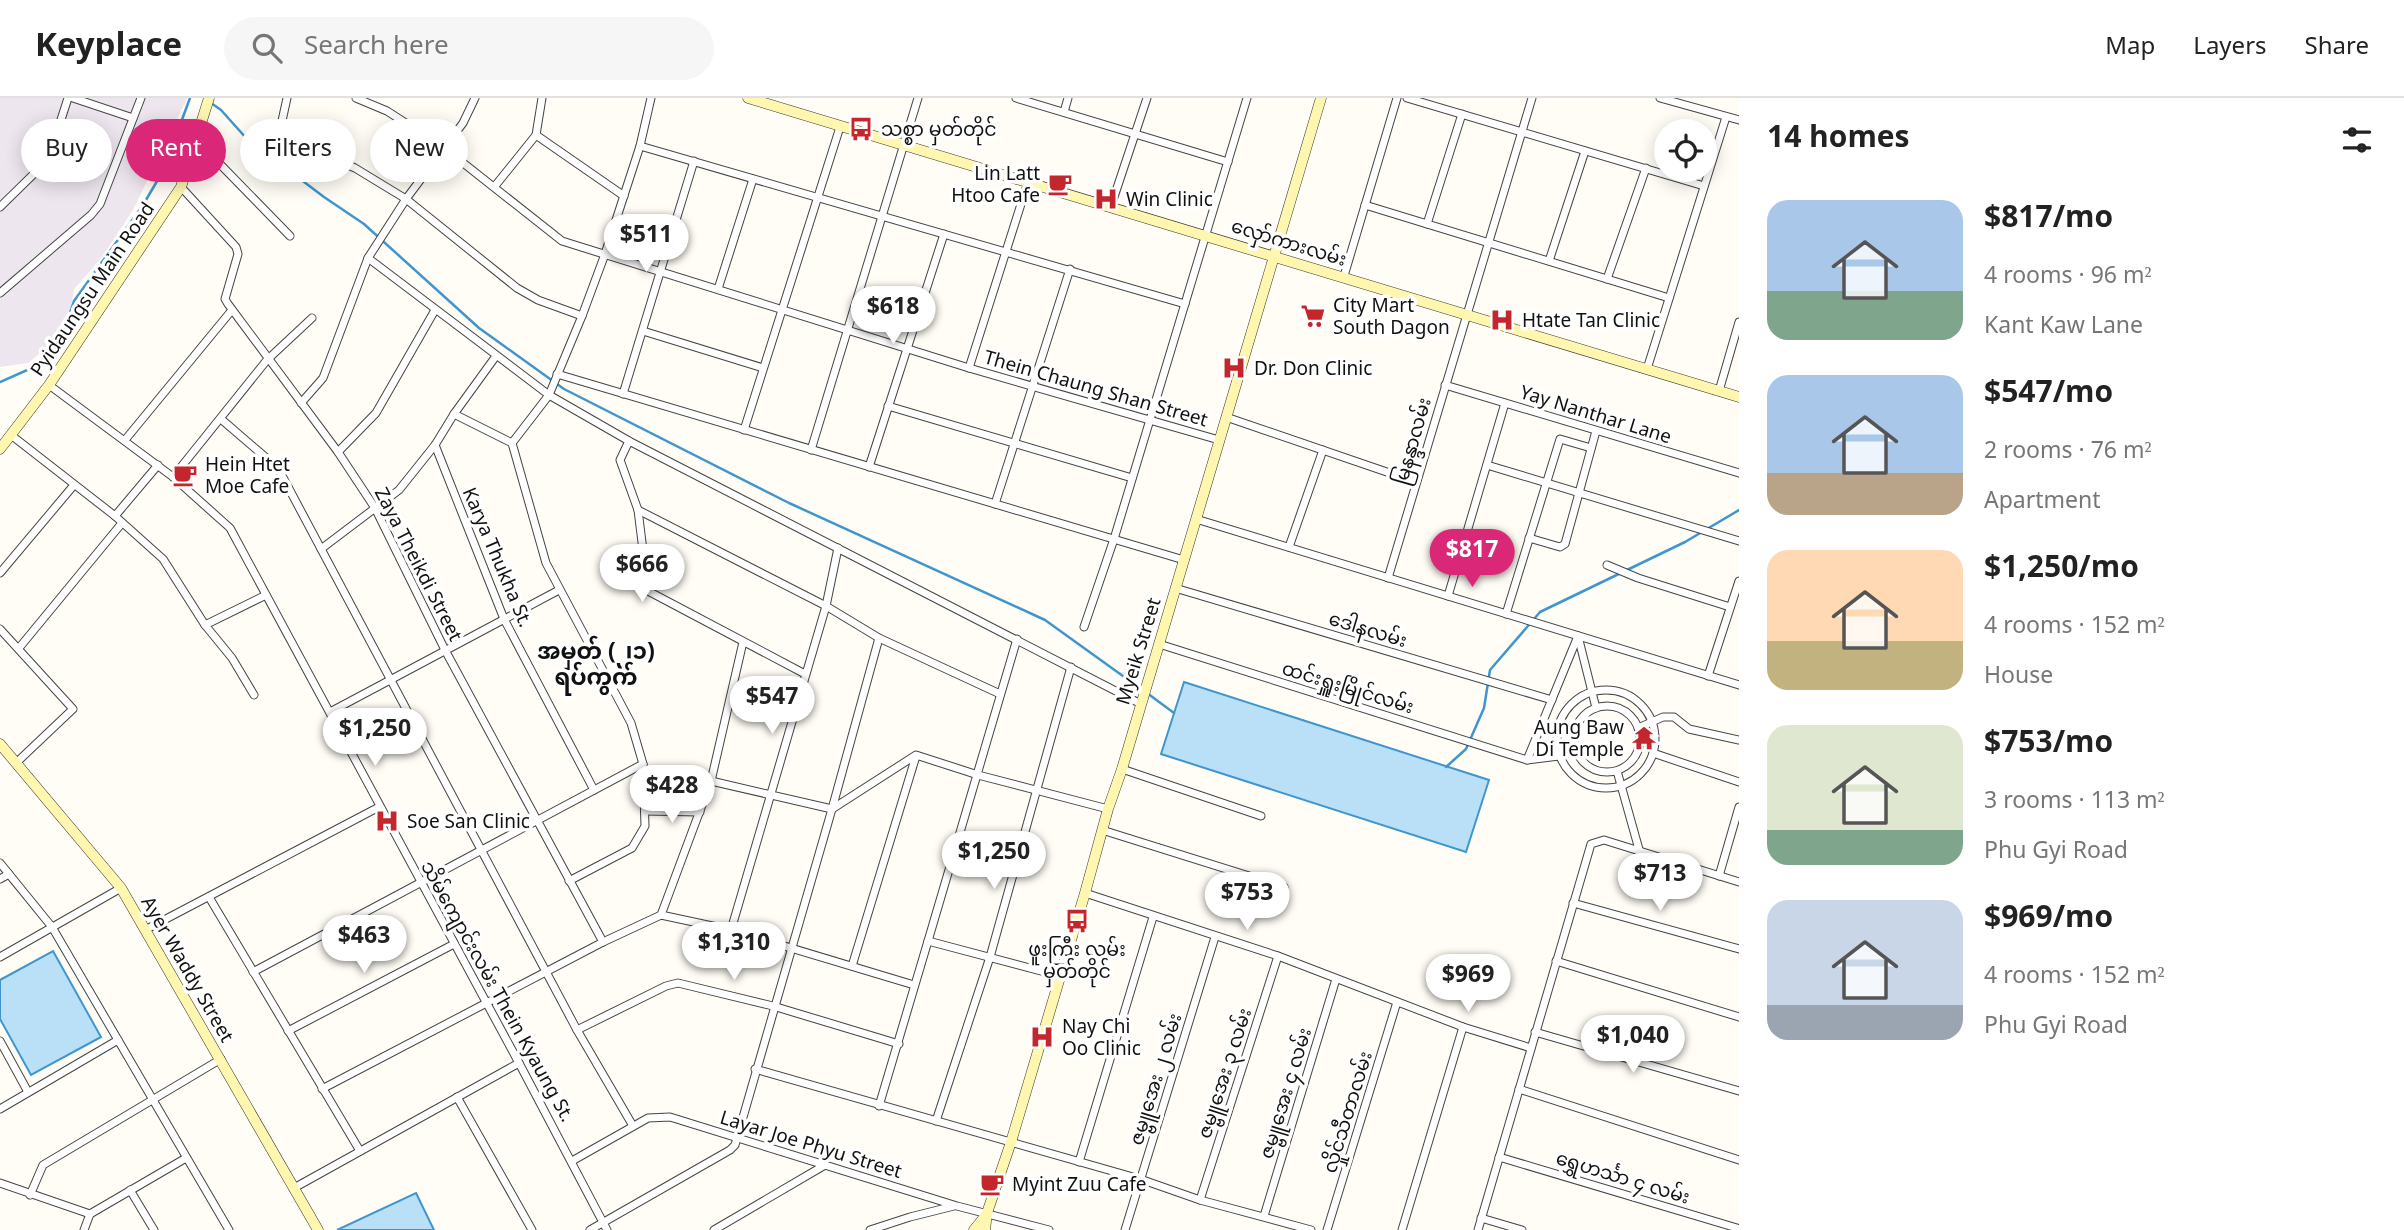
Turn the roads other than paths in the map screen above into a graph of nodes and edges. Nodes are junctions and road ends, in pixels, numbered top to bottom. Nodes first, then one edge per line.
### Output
1 (70, 98) edge
2 (141, 98) edge
3 (209, 98) edge
4 (286, 98) edge
5 (356, 98) edge
6 (475, 98) edge
7 (542, 98) edge
8 (651, 98) edge
9 (748, 98) edge
10 (918, 98) edge
11 (1016, 98) edge
12 (1068, 98) edge
13 (1147, 98) edge
14 (1247, 98) edge
15 (1321, 98) edge
16 (1397, 98) edge
17 (1407, 98) edge
18 (1532, 98) edge
19 (1660, 98) edge
20 (1672, 100) edge
21 (1064, 112) junction
22 (1462, 114) junction
23 (1726, 117) junction
24 (133, 118) junction
25 (202, 119) edge
26 (399, 119) edge
27 (465, 119) edge
28 (1739, 120) edge
29 (840, 127) junction
30 (1522, 131) junction
31 (1135, 134) junction
32 (536, 135) junction
33 (903, 145) junction
34 (640, 146) junction
35 (1585, 150) junction
36 (694, 162) junction
37 (1228, 162) junction
38 (468, 166) edge
39 (1646, 168) junction
40 (226, 170) edge
41 (753, 178) junction
42 (183, 182) edge
43 (418, 182) edge
44 (1028, 182) junction
45 (495, 186) junction
46 (1704, 186) junction
47 (181, 187) junction
48 (624, 196) junction
49 (818, 197) junction
50 (406, 199) junction
51 (1365, 205) junction
52 (0, 206) edge
53 (1111, 206) junction
54 (881, 216) junction
55 (1427, 224) junction
56 (944, 234) junction
57 (1206, 235) junction
58 (290, 236) dead end
59 (1488, 242) junction
60 (1006, 252) junction
61 (605, 254) junction
62 (370, 255) junction
63 (1274, 255) junction
64 (1549, 261) junction
65 (1070, 269) junction
66 (661, 271) junction
67 (1344, 276) junction
68 (1607, 279) junction
69 (718, 289) junction
70 (0, 293) edge
71 (1669, 298) junction
72 (1185, 304) junction
73 (782, 309) junction
74 (232, 310) junction
75 (435, 310) junction
76 (1466, 314) junction
77 (582, 316) junction
78 (313, 318) dead end
79 (1739, 322) edge
80 (847, 330) junction
81 (643, 331) junction
82 (907, 348) junction
83 (496, 356) junction
84 (267, 360) junction
85 (763, 368) junction
86 (969, 368) junction
87 (1647, 369) junction
88 (557, 376) junction
89 (49, 385) junction
90 (1445, 385) junction
91 (1032, 386) junction
92 (551, 391) junction
93 (1719, 391) junction
94 (623, 394) junction
95 (1739, 397) edge
96 (301, 403) junction
97 (1505, 403) junction
98 (888, 406) junction
99 (454, 414) junction
100 (1226, 417) junction
101 (221, 419) junction
102 (1150, 420) junction
103 (744, 430) junction
104 (1596, 431) junction
105 (11, 435) junction
106 (125, 440) junction
107 (1219, 440) junction
108 (629, 441) junction
109 (512, 443) junction
110 (1014, 443) junction
111 (435, 445) junction
112 (1591, 448) junction
113 (0, 449) edge
114 (811, 450) junction
115 (1323, 450) junction
116 (338, 452) junction
117 (158, 465) junction
118 (1487, 465) junction
119 (869, 467) junction
120 (1739, 473) edge
121 (173, 477) junction
122 (1132, 478) junction
123 (1416, 482) junction
124 (1546, 482) junction
125 (74, 485) junction
126 (1578, 492) junction
127 (995, 504) junction
128 (375, 508) junction
129 (638, 510) junction
130 (115, 516) junction
131 (1196, 519) junction
132 (122, 523) junction
133 (1529, 538) junction
134 (1114, 539) junction
135 (1739, 541) edge
136 (1289, 547) junction
137 (838, 548) junction
138 (321, 549) junction
139 (1184, 560) junction
140 (1607, 565) dead end
141 (0, 573) edge
142 (1388, 578) junction
143 (1739, 581) edge
144 (1175, 588) junction
145 (559, 590) junction
146 (266, 595) junction
147 (1448, 596) junction
148 (826, 606) junction
149 (1730, 607) junction
150 (1506, 614) junction
151 (504, 619) junction
152 (205, 625) junction
153 (1084, 627) dead end
154 (0, 629) edge
155 (1578, 636) junction
156 (879, 638) junction
157 (1017, 639) junction
158 (743, 642) junction
159 (1159, 644) junction
160 (19, 648) junction
161 (445, 650) junction
162 (1071, 667) junction
163 (805, 674) junction
164 (1708, 676) junction
165 (392, 678) junction
166 (1739, 685) edge
167 (1591, 692) junction
168 (1000, 694) junction
169 (254, 695) dead end
170 (1552, 700) junction
171 (1141, 704) junction
172 (1596, 708) junction
173 (330, 712) junction
174 (1652, 723) junction
175 (1638, 728) junction
176 (1739, 740) edge
177 (0, 744) edge
178 (1576, 750) junction
179 (1653, 753) junction
180 (916, 755) junction
181 (1559, 756) junction
182 (1527, 760) junction
183 (16, 763) junction
184 (643, 764) junction
185 (1122, 769) junction
186 (1617, 771) junction
187 (978, 775) junction
188 (711, 781) junction
189 (1739, 782) edge
190 (1623, 786) junction
191 (594, 790) junction
192 (1036, 790) junction
193 (770, 795) junction
194 (379, 807) junction
195 (1108, 808) junction
196 (1739, 808) edge
197 (832, 809) junction
198 (645, 811) junction
199 (699, 812) junction
200 (1261, 816) dead end
201 (537, 821) junction
202 (1102, 830) junction
203 (482, 849) junction
204 (1640, 853) junction
205 (0, 863) edge
206 (9, 874) junction
207 (1718, 876) junction
208 (0, 879) edge
209 (569, 881) junction
210 (421, 882) junction
211 (1739, 882) edge
212 (1284, 887) dead end
213 (121, 888) junction
214 (1085, 893) junction
215 (209, 897) junction
216 (1573, 903) junction
217 (661, 915) junction
218 (1153, 917) junction
219 (52, 927) junction
220 (145, 930) junction
221 (730, 930) junction
222 (1215, 937) junction
223 (928, 940) junction
224 (603, 942) junction
225 (454, 944) junction
226 (791, 948) junction
227 (1739, 949) edge
228 (1278, 956) junction
229 (0, 957) edge
230 (990, 957) junction
231 (1556, 961) junction
232 (852, 966) junction
233 (253, 971) junction
234 (547, 972) junction
235 (1060, 976) junction
236 (1336, 979) junction
237 (914, 985) junction
238 (1397, 1002) junction
239 (486, 1004) junction
240 (773, 1006) junction
241 (1739, 1017) edge
242 (1463, 1027) junction
243 (577, 1030) junction
244 (288, 1031) junction
245 (1535, 1032) junction
246 (118, 1040) junction
247 (0, 1042) edge
248 (899, 1044) junction
249 (1531, 1048) junction
250 (221, 1059) junction
251 (520, 1063) junction
252 (755, 1069) junction
253 (322, 1089) junction
254 (1519, 1089) junction
255 (1739, 1091) edge
256 (29, 1092) junction
257 (457, 1097) junction
258 (153, 1100) junction
259 (880, 1106) junction
260 (0, 1109) edge
261 (936, 1121) junction
262 (633, 1126) junction
263 (738, 1139) junction
264 (1011, 1142) junction
265 (360, 1151) junction
266 (1499, 1157) junction
267 (186, 1158) junction
268 (1739, 1160) edge
269 (572, 1161) junction
270 (1079, 1163) junction
271 (825, 1165) junction
272 (1140, 1179) junction
273 (0, 1183) edge
274 (295, 1188) junction
275 (130, 1190) junction
276 (30, 1195) junction
277 (1200, 1200) junction
278 (957, 1206) junction
279 (987, 1213) junction
280 (90, 1214) junction
281 (1265, 1216) junction
282 (1481, 1218) junction
283 (605, 1226) edge
284 (1738, 1227) edge
285 (84, 1230) edge
286 (154, 1230) edge
287 (229, 1230) edge
288 (318, 1230) edge
289 (532, 1230) edge
290 (590, 1230) edge
291 (713, 1230) edge
292 (870, 1230) edge
293 (974, 1230) edge
294 (985, 1230) edge
295 (1049, 1230) edge
296 (1125, 1230) edge
297 (1311, 1230) edge
298 (1327, 1230) edge
299 (1402, 1230) edge
300 (1478, 1230) edge
301 (1522, 1230) edge

1 - 24 street
1 - 52 street
2 - 24 street
3 - 25 street, Pyidaungsu Main Road
4 - 50 street
5 - 26 street, Thein Chaung Shan Street
6 - 27 street
7 - 32 street
8 - 34 street
9 - 29 street, လှော်ကားလမ်း
10 - 33 street
11 - 21 street
12 - 21 street
13 - 31 street
14 - 37 street
15 - 63 street, Myeik Street
16 - 51 street
17 - 22 street
18 - 30 street, မြနန္ဒာလမ်း
19 - 20 street
20 - 23 street
21 - 31 street
22 - 30 street
22 - 55 street
23 - 28 street
23 - 46 street
24 - 70 street
29 - 33 street, လှော်ကားလမ်း
29 - 49 street
30 - 35 street
30 - 59 street, မြနန္ဒာလမ်း
31 - 37 street
31 - 53 street
32 - 45 street
32 - 48 street
33 - 44 street, လှော်ကားလမ်း
33 - 54 street
34 - 36 street
34 - 48 street
35 - 39 street
35 - 64 street
36 - 41 street
36 - 66 street
37 - 57 street
38 - 45 street, Thein Chaung Shan Street
39 - 46 street
39 - 68 street
40 - 58 street
41 - 49 street
41 - 69 street
42 - 47 street, Pyidaungsu Main Road
43 - 50 street
44 - 53 street, လှော်ကားလမ်း
44 - 60 street
45 - 61 street, Thein Chaung Shan Street
46 - 71 street
47 - 74 street
47 - 89 street, Pyidaungsu Main Road
48 - 61 street
49 - 54 street
49 - 73 street
50 - 62 street
50 - 77 street
51 - 55 street
51 - 67 street
53 - 57 street, လှော်ကားလမ်း
54 - 56 street
54 - 80 street
55 - 59 street
56 - 60 street
56 - 82 street
57 - 63 street, လှော်ကားလမ်း
57 - 72 street
59 - 64 street
59 - 76 street, မြနန္ဒာလမ်း
60 - 65 street
60 - 86 street
61 - 66 street, Thein Chaung Shan Street
61 - 77 street
62 - 75 street
62 - 96 street
63 - 67 street, လှော်ကားလမ်း
63 - 100 street, Myeik Street
64 - 68 street
65 - 72 street
65 - 91 street
66 - 69 street, Thein Chaung Shan Street
66 - 81 street
67 - 76 street, လှော်ကားလမ်း
68 - 71 street
69 - 73 street, Thein Chaung Shan Street
71 - 87 street
72 - 102 street
73 - 80 street, Thein Chaung Shan Street
73 - 85 street
74 - 84 street, Zaya Theikdi Street
74 - 106 street
75 - 83 street
75 - 116 street
76 - 87 street, လှော်ကားလမ်း
76 - 90 street, မြနန္ဒာလမ်း
77 - 88 street
78 - 84 street
79 - 93 street
80 - 82 street, Thein Chaung Shan Street
80 - 114 street
81 - 85 street
81 - 94 street
82 - 86 street, Thein Chaung Shan Street
82 - 98 street
83 - 92 street
83 - 99 street
84 - 96 street, Zaya Theikdi Street
84 - 101 street
85 - 103 street
86 - 91 street, Thein Chaung Shan Street
87 - 93 street, လှော်ကားလမ်း
88 - 92 street
88 - 94 street
89 - 105 street, Pyidaungsu Main Road
89 - 106 street, သိမ်ကျောင်းလမ်း Thein Kyaung St.
90 - 97 street, Yay Nanthar Lane
90 - 123 street, မြနန္ဒာလမ်း
91 - 102 street, Thein Chaung Shan Street
91 - 110 street
92 - 108 street
92 - 109 street
93 - 95 street, လှော်ကားလမ်း
94 - 103 street
96 - 116 street, Zaya Theikdi Street
97 - 104 street, Yay Nanthar Lane
97 - 118 street
98 - 110 street
98 - 119 street
99 - 109 street
99 - 111 street
100 - 107 street, Myeik Street
100 - 115 street
101 - 121 street
101 - 138 street
102 - 107 street, Thein Chaung Shan Street
102 - 122 street
103 - 114 street
104 - 112 street
104 - 120 street, Yay Nanthar Lane
105 - 113 street, Pyidaungsu Main Road
105 - 125 street
106 - 117 street, သိမ်ကျောင်းလမ်း Thein Kyaung St.
107 - 131 street, Myeik Street
108 - 129 street
108 - 137 street
109 - 145 street
110 - 122 street
110 - 127 street
111 - 128 street
111 - 151 street, Karya Thukha St.
112 - 124 street
112 - 126 street
114 - 119 street
115 - 123 street
115 - 136 street
116 - 128 street, Zaya Theikdi Street
117 - 121 street, သိမ်ကျောင်းလမ်း Thein Kyaung St.
117 - 130 street
118 - 124 street
118 - 147 street
119 - 127 street
121 - 146 street, သိမ်ကျောင်းလမ်း Thein Kyaung St.
122 - 134 street
123 - 142 street, မြနန္ဒာလမ်း
124 - 126 street
124 - 133 street
125 - 130 street
125 - 141 street
126 - 133 street
126 - 135 street
127 - 134 street
128 - 138 street
128 - 161 street, Zaya Theikdi Street
129 - 148 street
129 - 158 street
130 - 132 street
131 - 136 street
131 - 139 street, Myeik Street
132 - 152 street
132 - 160 street
133 - 150 street
134 - 139 street
134 - 153 street
136 - 142 street
137 - 148 street
137 - 157 street
138 - 165 street
139 - 144 street, Myeik Street
140 - 149 street
142 - 147 street
143 - 149 street
144 - 159 street, Myeik Street
144 - 170 street, ဒေါနလမ်း
145 - 151 street
145 - 184 street
146 - 152 street
146 - 173 street, သိမ်ကျောင်းလမ်း Thein Kyaung St.
147 - 150 street
148 - 156 street
148 - 163 street
149 - 164 street
150 - 155 street
151 - 161 street
151 - 191 street, Karya Thukha St.
152 - 169 street
154 - 160 street
155 - 164 street
155 - 167 street
155 - 170 street
156 - 168 street
156 - 197 street
157 - 162 street
157 - 168 street
158 - 163 street
158 - 188 street
159 - 171 street, Myeik Street
159 - 182 street, ထင်းရှူးမြိုင်လမ်း
160 - 183 street
161 - 165 street
161 - 201 street, Zaya Theikdi Street
162 - 171 street
162 - 192 street
163 - 193 street
164 - 166 street
165 - 173 street
165 - 203 street
167 - 172 street
167 - 174 street
167 - 181 street
168 - 187 street
170 - 182 street
171 - 185 street, Myeik Street
172 - 175 street
172 - 178 street
173 - 194 street, သိမ်ကျောင်းလမ်း Thein Kyaung St.
174 - 175 street
174 - 176 street
174 - 179 street
175 - 186 street
177 - 183 street, Ayer Waddy Street
178 - 181 street
178 - 186 street
179 - 189 street
179 - 190 street
180 - 187 street
180 - 197 street
180 - 232 street
181 - 182 street
181 - 190 street
183 - 213 street, Ayer Waddy Street
184 - 191 street
184 - 198 street
185 - 195 street, Myeik Street
185 - 200 street
186 - 190 street
187 - 192 street
187 - 223 street
188 - 193 street
188 - 199 street
190 - 204 street
191 - 201 street
192 - 195 street
192 - 230 street
193 - 197 street
193 - 221 street
194 - 210 street, သိမ်ကျောင်းလမ်း Thein Kyaung St.
194 - 215 street
195 - 202 street, Myeik Street
196 - 207 street
197 - 226 street
198 - 199 street
198 - 209 street
199 - 217 street
201 - 203 street
201 - 209 street, Zaya Theikdi Street
202 - 212 street
202 - 214 street, Myeik Street
203 - 210 street
203 - 234 street
204 - 207 street
204 - 216 street
205 - 206 street
206 - 208 street
206 - 219 street
207 - 211 street
209 - 224 street, Zaya Theikdi Street
210 - 225 street, သိမ်ကျောင်းလမ်း Thein Kyaung St.
210 - 233 street
213 - 219 street
213 - 220 street, Ayer Waddy Street
214 - 218 street
214 - 235 street, Myeik Street
215 - 220 street
215 - 233 street
216 - 227 street
216 - 231 street
217 - 221 street
217 - 224 street
218 - 222 street
218 - 270 street
219 - 229 street
219 - 246 street
220 - 250 street, Ayer Waddy Street
221 - 226 street
222 - 228 street
222 - 272 street, ဇမ္ဗူအေး ၂ လမ်း
223 - 230 street
223 - 237 street
224 - 234 street
225 - 239 street, သိမ်ကျောင်းလမ်း Thein Kyaung St.
225 - 244 street
226 - 232 street
226 - 240 street
228 - 236 street
228 - 277 street, ဇမ္ဗူအေး ၃ လမ်း
230 - 235 street
230 - 261 street
231 - 241 street
231 - 245 street
232 - 237 street
233 - 244 street
234 - 239 street
234 - 243 street
235 - 264 street, Myeik Street
236 - 238 street
236 - 281 street, ဇမ္ဗူအေး ၄ လမ်း
237 - 248 street
238 - 242 street
238 - 298 street, လှိုင်သီတာလမ်း
239 - 251 street, သိမ်ကျောင်းလမ်း Thein Kyaung St.
239 - 253 street
240 - 243 street
240 - 248 street
240 - 252 street
242 - 249 street
242 - 299 street
243 - 262 street
244 - 253 street
245 - 249 street
245 - 255 street
246 - 256 street
246 - 258 street
247 - 256 street
248 - 259 street
249 - 254 street
250 - 258 street
250 - 274 street, Ayer Waddy Street
251 - 257 street
251 - 269 street, သိမ်ကျောင်းလမ်း Thein Kyaung St.
252 - 259 street
252 - 263 street
253 - 265 street
254 - 266 street
254 - 268 street
256 - 260 street
257 - 265 street
257 - 289 street
258 - 267 street
258 - 276 street
259 - 261 street
261 - 264 street
262 - 263 street, Layar Joe Phyu Street
262 - 269 street, Layar Joe Phyu Street
263 - 271 street, Layar Joe Phyu Street
263 - 283 street
264 - 270 street
264 - 279 street, Myeik Street
265 - 274 street
266 - 282 street
266 - 284 street, ရွှေဟင်္သာ ၄ လမ်း
267 - 275 street
267 - 287 street
269 - 283 street, သိမ်ကျောင်းလမ်း Thein Kyaung St.
270 - 272 street
271 - 278 street, Layar Joe Phyu Street
271 - 291 street
272 - 277 street
272 - 296 street, ဇမ္ဗူအေး ၂ လမ်း
273 - 276 street
274 - 288 street, Ayer Waddy Street
275 - 280 street
275 - 286 street
276 - 280 street
277 - 281 street
278 - 279 street, Layar Joe Phyu Street
278 - 292 street
279 - 293 street
279 - 294 street
279 - 295 street, Layar Joe Phyu Street
280 - 285 street
281 - 297 street
282 - 300 street
282 - 301 street
283 - 290 street

